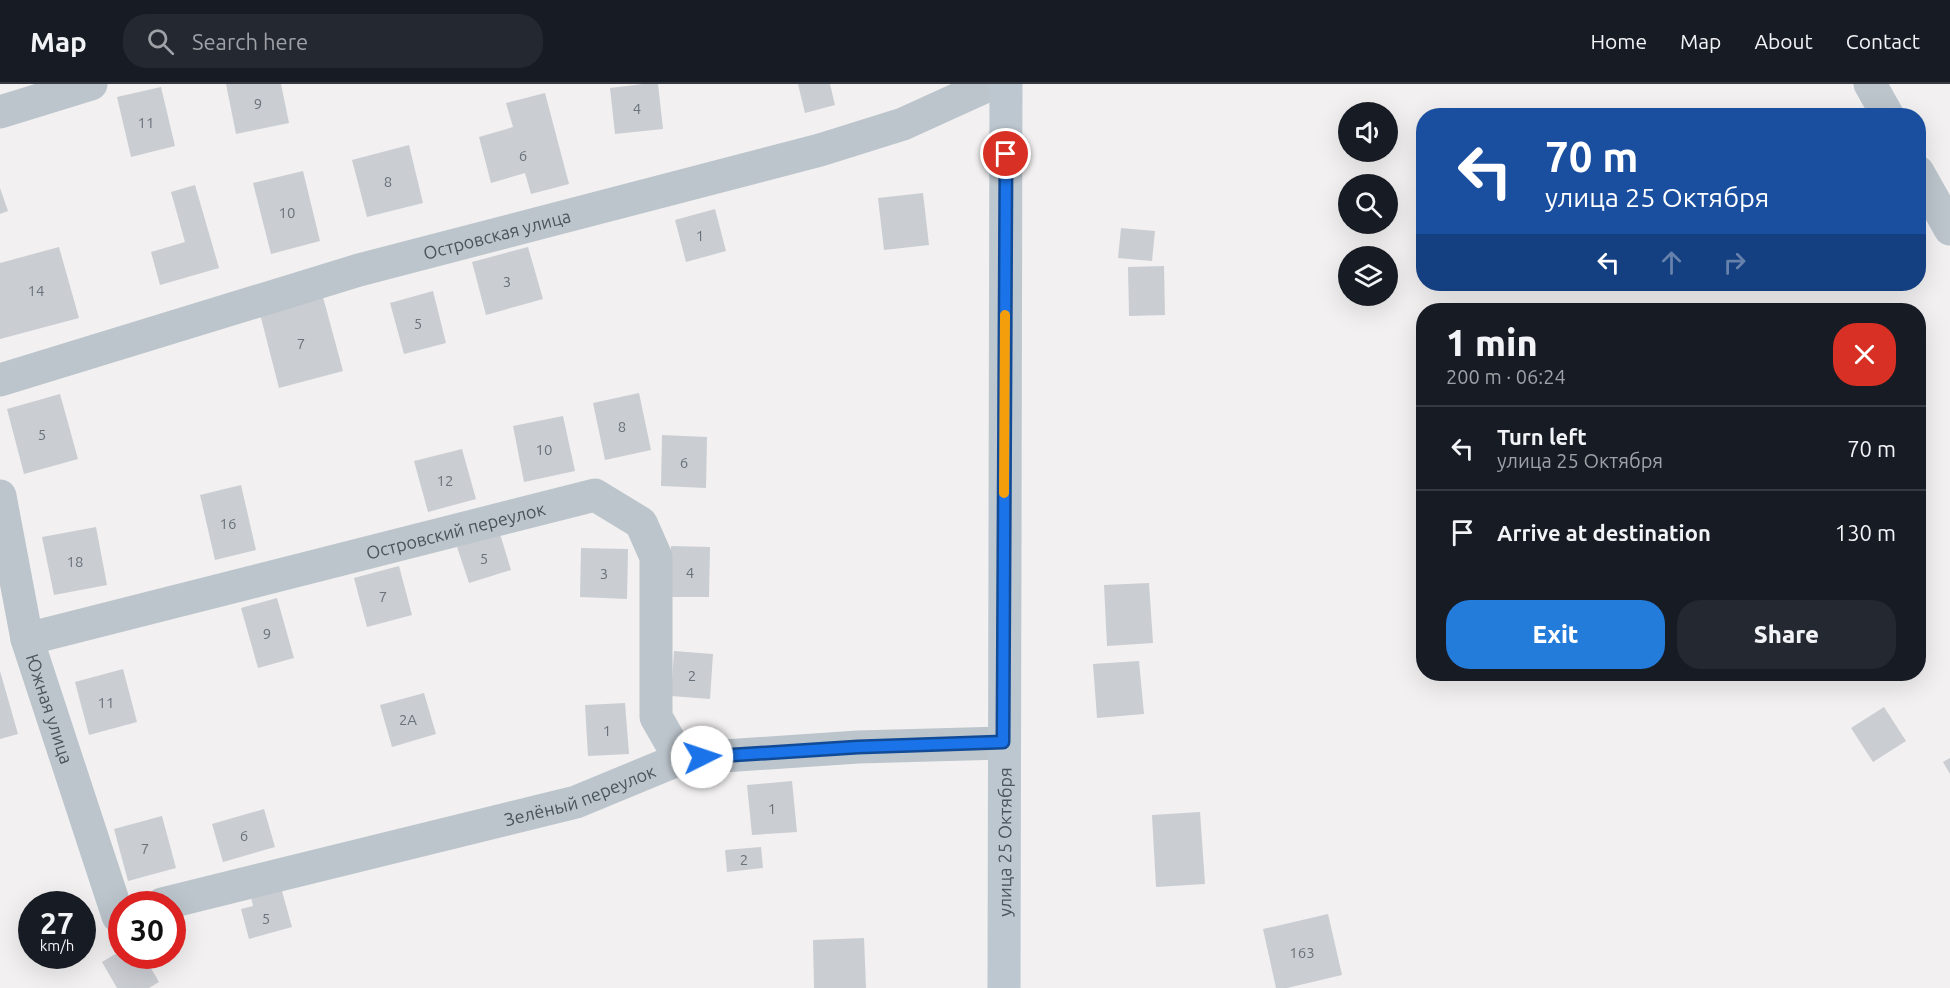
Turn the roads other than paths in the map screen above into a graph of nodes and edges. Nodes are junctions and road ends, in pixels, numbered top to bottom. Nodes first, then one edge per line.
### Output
1 (91, 84) edge
2 (991, 84) edge
3 (1006, 84) edge
4 (1870, 84) edge
5 (1884, 108) edge
6 (0, 112) edge
7 (1926, 186) edge
8 (1950, 229) edge
9 (0, 380) edge
10 (0, 496) edge
11 (27, 639) junction
12 (1003, 742) junction
13 (680, 759) junction
14 (112, 891) edge
15 (186, 898) edge
16 (1004, 988) edge

1 - 6 street
2 - 9 street, Островская улица
3 - 12 main road, улица 25 Октября
4 - 5 street
7 - 8 street
10 - 11 street, Южная улица
11 - 13 street, Островский переулок
11 - 14 street, Южная улица
12 - 13 street, Зелёный переулок
12 - 16 main road, улица 25 Октября
13 - 15 street, Зелёный переулок

